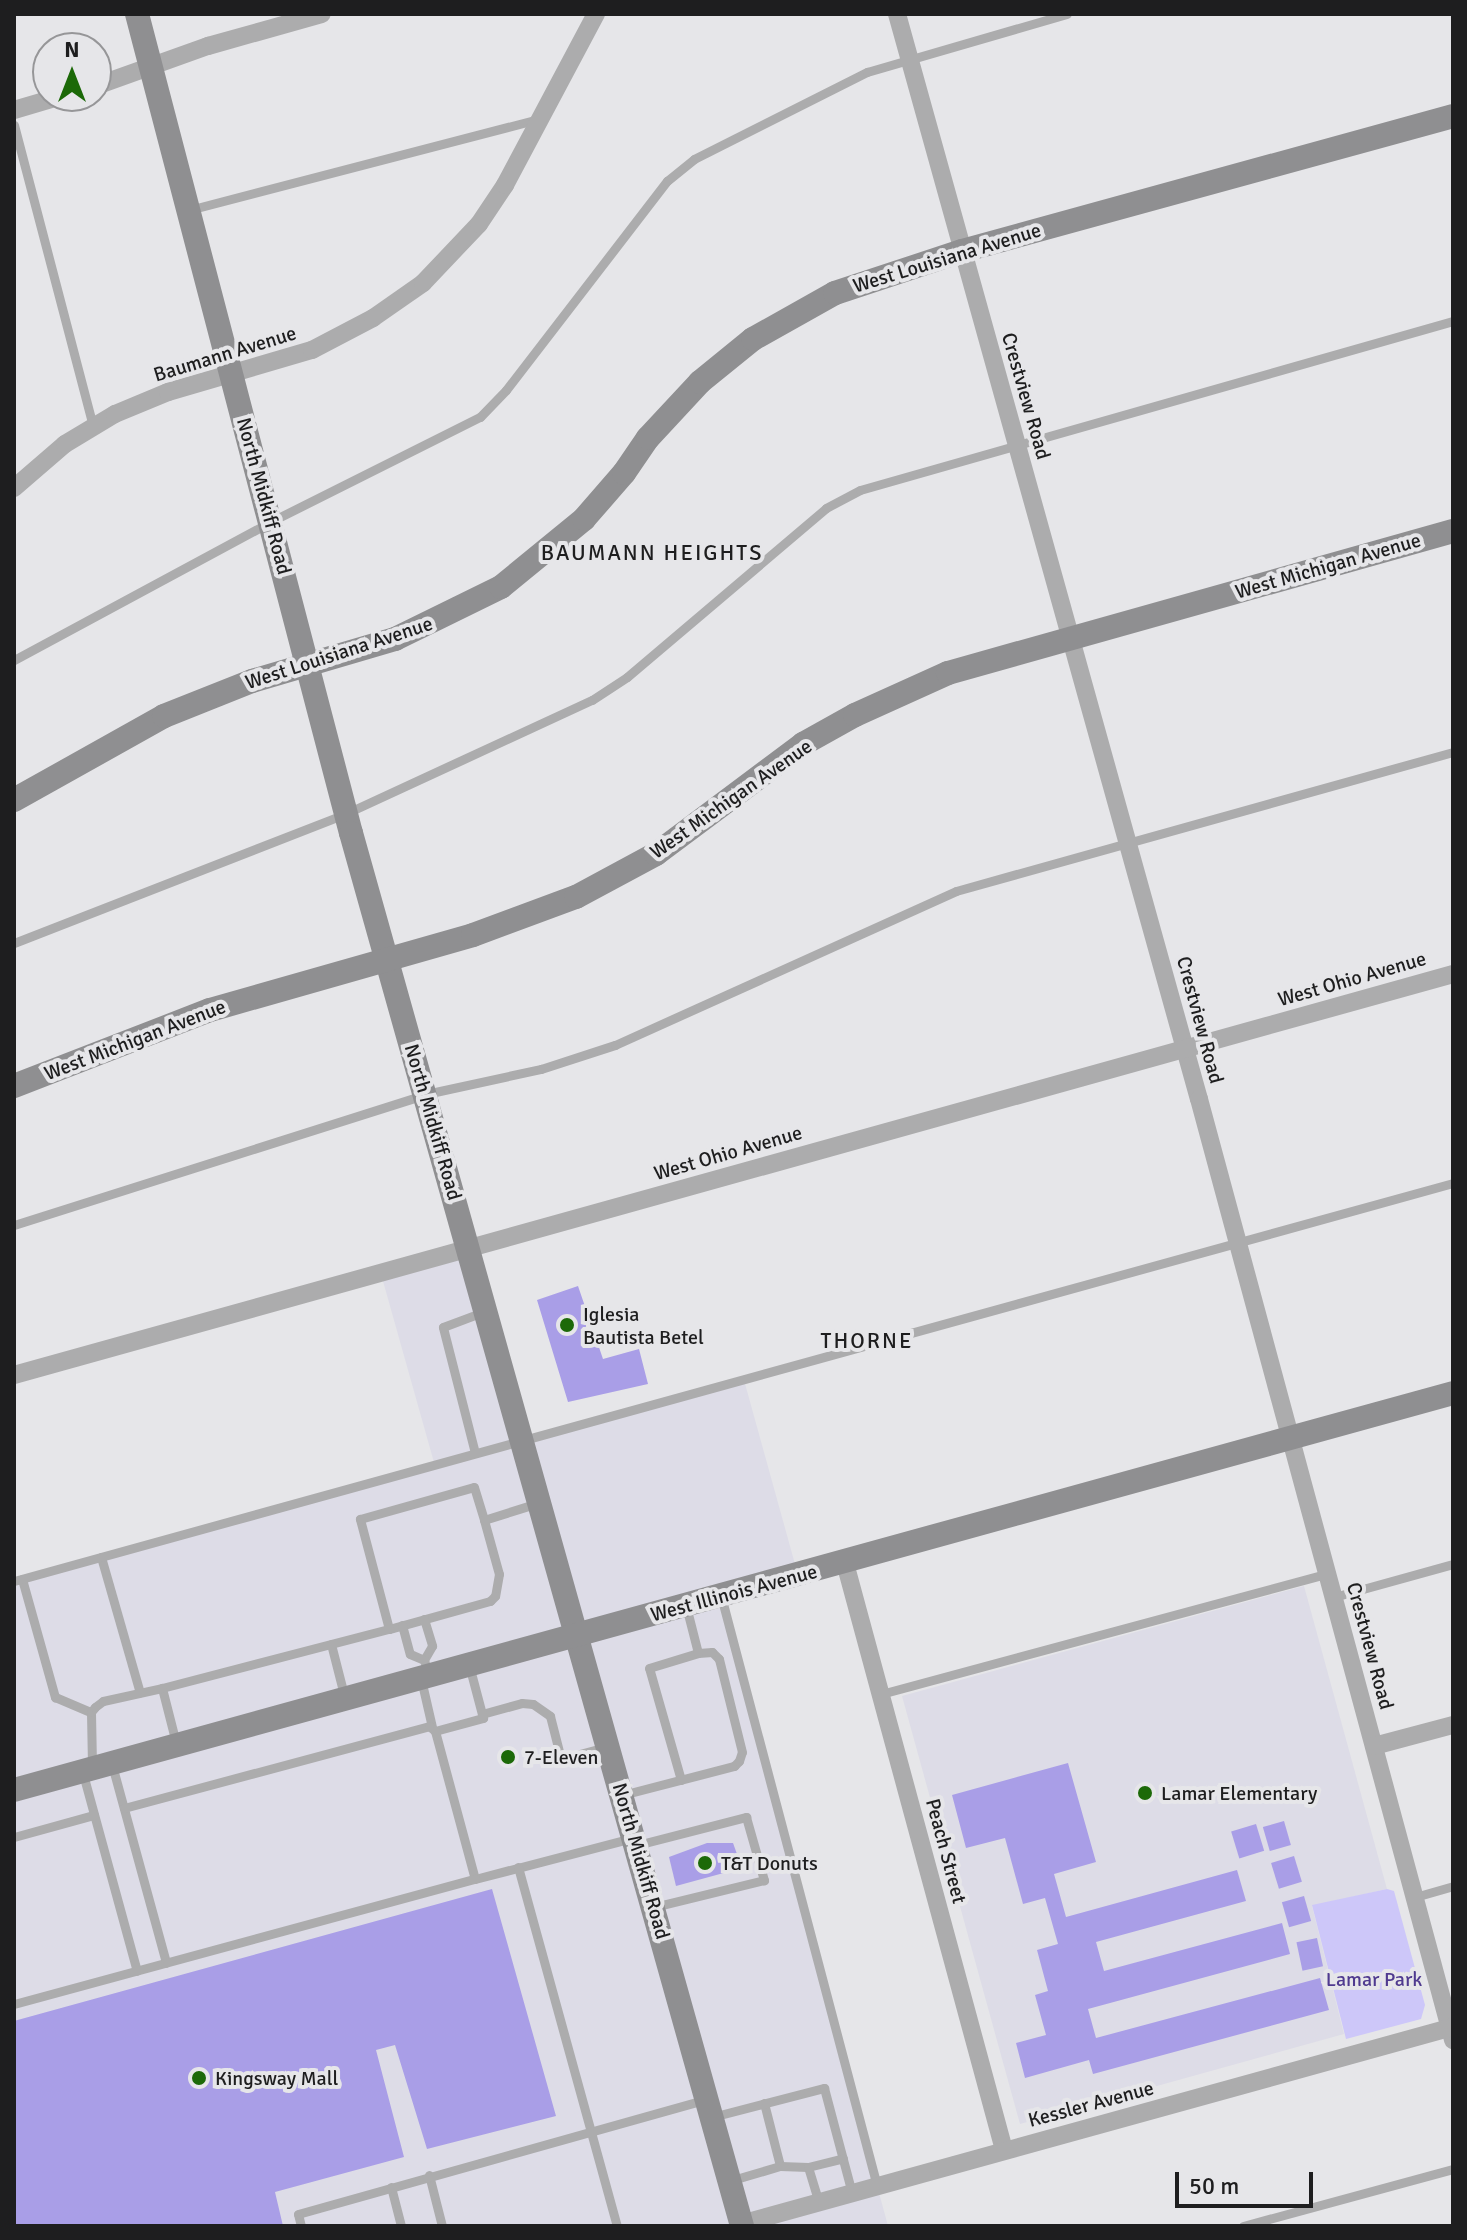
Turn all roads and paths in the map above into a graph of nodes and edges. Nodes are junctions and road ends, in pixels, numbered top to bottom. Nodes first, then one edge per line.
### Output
1 (137, 14) edge
2 (322, 14) edge
3 (596, 14) edge
4 (897, 14) edge
5 (1067, 14) edge
6 (910, 60) junction
7 (151, 66) junction
8 (112, 80) edge
9 (1453, 116) edge
10 (538, 119) junction
11 (14, 125) edge
12 (189, 210) junction
13 (962, 251) junction
14 (1453, 321) edge
15 (232, 374) junction
16 (93, 427) junction
17 (1017, 443) junction
18 (14, 488) edge
19 (270, 522) junction
20 (1453, 531) edge
21 (1072, 639) junction
22 (14, 660) edge
23 (308, 665) junction
24 (1453, 752) edge
25 (14, 800) edge
26 (347, 813) junction
27 (1128, 842) junction
28 (14, 943) edge
29 (387, 957) junction
30 (1453, 974) edge
31 (1185, 1049) junction
32 (14, 1086) edge
33 (426, 1094) junction
34 (1453, 1183) edge
35 (14, 1225) edge
36 (1238, 1242) junction
37 (469, 1248) junction
38 (486, 1311) junction
39 (14, 1375) edge
40 (1453, 1393) edge
41 (523, 1439) junction
42 (1291, 1439) junction
43 (475, 1453) junction
44 (541, 1502) junction
45 (484, 1520) junction
46 (101, 1557) junction
47 (845, 1563) junction
48 (1453, 1564) edge
49 (1327, 1574) junction
50 (18, 1580) edge
51 (721, 1596) junction
52 (1334, 1597) junction
53 (686, 1606) junction
54 (424, 1619) junction
55 (402, 1625) junction
56 (389, 1629) junction
57 (578, 1635) junction
58 (331, 1644) junction
59 (698, 1653) junction
60 (469, 1665) junction
61 (425, 1672) junction
62 (162, 1688) junction
63 (140, 1693) junction
64 (881, 1694) junction
65 (345, 1699) junction
66 (91, 1712) junction
67 (482, 1714) junction
68 (1453, 1725) edge
69 (434, 1729) junction
70 (176, 1746) junction
71 (609, 1746) junction
72 (1374, 1746) junction
73 (95, 1768) junction
74 (681, 1780) junction
75 (14, 1790) edge
76 (622, 1795) junction
77 (124, 1808) junction
78 (94, 1815) junction
79 (14, 1837) edge
80 (635, 1841) junction
81 (518, 1867) junction
82 (475, 1879) junction
83 (1453, 1886) edge
84 (1415, 1897) junction
85 (654, 1907) junction
86 (166, 1963) junction
87 (137, 1971) junction
88 (14, 2004) edge
89 (1452, 2032) edge
90 (764, 2103) junction
91 (709, 2108) junction
92 (590, 2131) junction
93 (1004, 2150) junction
94 (843, 2158) junction
95 (780, 2166) junction
96 (808, 2167) junction
97 (1453, 2169) edge
98 (429, 2175) junction
99 (729, 2181) junction
100 (877, 2186) junction
101 (391, 2187) junction
102 (852, 2193) junction
103 (819, 2202) junction
104 (742, 2225) edge
105 (301, 2226) edge
106 (401, 2226) edge
107 (442, 2226) edge
108 (617, 2226) edge
109 (1243, 2226) edge

1 - 7 main road, North Midkiff Road
2 - 7 street
3 - 10 street, Baumann Avenue
4 - 6 street, Crestview Road
5 - 6 lane
6 - 13 street, Crestview Road
6 - 19 lane
7 - 8 street
7 - 12 main road, North Midkiff Road
9 - 13 main road, West Louisiana Avenue
10 - 12 lane
10 - 15 street, Baumann Avenue
11 - 16 lane
12 - 15 main road, North Midkiff Road
13 - 17 street, Crestview Road
13 - 23 main road, West Louisiana Avenue
14 - 17 lane
15 - 16 street, Baumann Avenue
15 - 19 main road, North Midkiff Road
16 - 18 street, Baumann Avenue
17 - 21 street, Crestview Road
17 - 26 lane
19 - 22 lane
19 - 23 main road, North Midkiff Road
20 - 21 main road, West Michigan Avenue
21 - 27 street, Crestview Road
21 - 29 main road, West Michigan Avenue
23 - 25 main road, West Louisiana Avenue
23 - 26 main road, North Midkiff Road
24 - 27 lane
26 - 28 lane
26 - 29 main road, North Midkiff Road
27 - 31 street, Crestview Road
27 - 33 lane
29 - 32 main road, West Michigan Avenue
29 - 33 main road, North Midkiff Road
30 - 31 street, West Ohio Avenue
31 - 36 street, Crestview Road
31 - 37 street, West Ohio Avenue
33 - 35 lane
33 - 37 main road, North Midkiff Road
34 - 36 lane
36 - 41 lane
36 - 42 street, Crestview Road
37 - 38 main road, North Midkiff Road
37 - 39 street, West Ohio Avenue
38 - 41 main road, North Midkiff Road
38 - 43 lane
40 - 42 main road, West Illinois Avenue
41 - 43 lane
41 - 44 main road, North Midkiff Road
42 - 47 main road, West Illinois Avenue
42 - 49 street, Crestview Road
43 - 46 lane
44 - 45 lane
44 - 57 main road, North Midkiff Road
45 - 54 lane
45 - 56 lane
46 - 50 lane
46 - 63 lane
47 - 51 main road, West Illinois Avenue
47 - 64 street, Peach Street
48 - 52 lane
49 - 52 street, Crestview Road
49 - 64 lane
50 - 66 lane
51 - 53 main road, West Illinois Avenue
51 - 100 lane
52 - 72 street, Crestview Road
53 - 57 main road, West Illinois Avenue
53 - 59 lane
54 - 55 lane
54 - 61 lane
55 - 56 lane
55 - 61 lane
56 - 58 lane
57 - 60 main road, West Illinois Avenue
57 - 71 main road, North Midkiff Road
58 - 62 lane
58 - 65 lane
59 - 74 lane
59 - 74 lane
60 - 61 main road, West Illinois Avenue
60 - 67 lane
61 - 65 main road, West Illinois Avenue
61 - 69 lane
62 - 63 lane
62 - 70 lane
63 - 66 lane
64 - 93 street, Peach Street
65 - 70 main road, West Illinois Avenue
66 - 73 lane
67 - 69 lane
67 - 71 lane
68 - 72 street
69 - 77 lane
69 - 82 lane
70 - 73 main road, West Illinois Avenue
71 - 76 main road, North Midkiff Road
72 - 84 street, Crestview Road
73 - 75 main road, West Illinois Avenue
73 - 77 lane
73 - 78 lane
74 - 76 lane
76 - 80 main road, North Midkiff Road
77 - 86 lane
78 - 79 lane
78 - 87 lane
80 - 81 lane
80 - 85 main road, North Midkiff Road
80 - 85 lane
81 - 82 lane
81 - 92 lane
82 - 86 lane
83 - 84 lane
84 - 89 street, Crestview Road
85 - 91 main road, North Midkiff Road
86 - 87 lane
87 - 88 lane
89 - 93 street, Kessler Avenue
90 - 91 lane
90 - 94 lane
90 - 95 lane
91 - 92 lane
91 - 99 main road, North Midkiff Road
92 - 98 lane
92 - 108 lane
93 - 100 street, Kessler Avenue
94 - 96 lane
94 - 102 lane
95 - 96 lane
95 - 99 lane
96 - 103 lane
97 - 109 lane
98 - 101 lane
98 - 107 lane
99 - 104 main road, North Midkiff Road
100 - 102 street, Kessler Avenue
101 - 105 lane
101 - 106 lane
102 - 103 street, Kessler Avenue
103 - 104 street, Kessler Avenue

